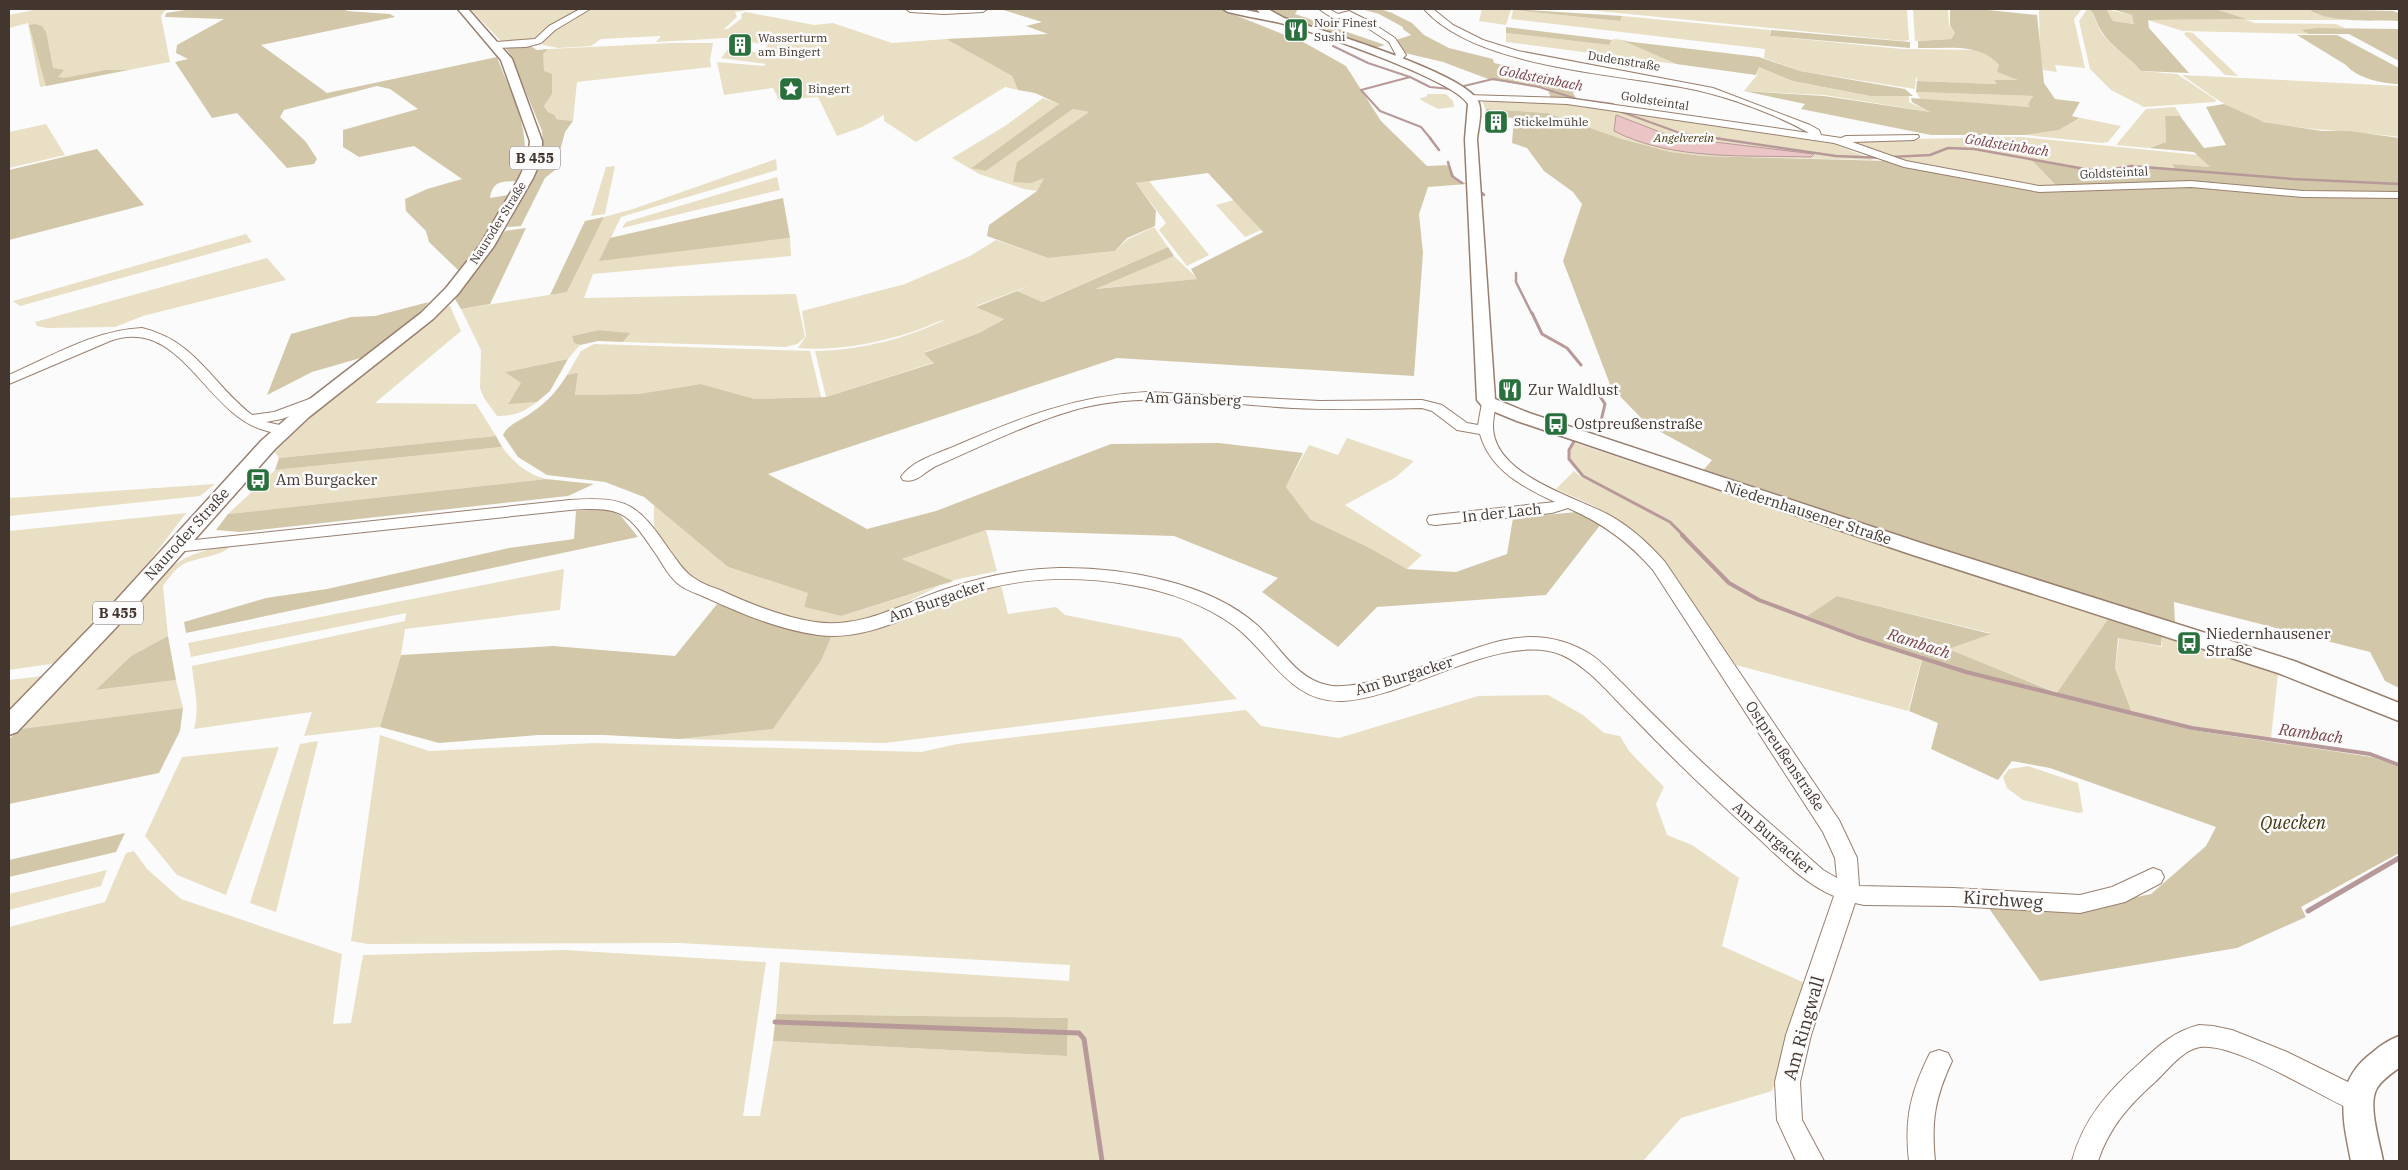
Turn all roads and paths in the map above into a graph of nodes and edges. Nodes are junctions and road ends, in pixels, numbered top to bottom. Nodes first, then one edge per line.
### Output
1 (463, 9) edge
2 (586, 9) edge
3 (910, 9) edge
4 (983, 9) edge
5 (1228, 9) edge
6 (1323, 9) edge
7 (1428, 9) edge
8 (1262, 10) edge
9 (1353, 12) edge
10 (1250, 13) junction
11 (1280, 20) junction
12 (496, 45) junction
13 (1397, 58) junction
14 (1470, 97) junction
15 (1914, 137) dead end
16 (1814, 138) junction
17 (1836, 140) junction
18 (2399, 195) edge
19 (9, 380) edge
20 (322, 398) junction
21 (1494, 406) junction
22 (248, 419) junction
23 (284, 430) junction
24 (1487, 430) junction
25 (909, 477) dead end
26 (1569, 503) junction
27 (1435, 520) dead end
28 (176, 547) junction
29 (2399, 713) edge
30 (9, 726) edge
31 (2153, 877) dead end
32 (1847, 892) junction
33 (2399, 1050) edge
34 (1939, 1061) dead end
35 (2357, 1100) junction
36 (1811, 1161) edge
37 (1922, 1161) edge
38 (2085, 1161) edge
39 (2367, 1161) edge

1 - 12 main road, Nauroder Straße / B 455
2 - 12 street
3 - 4 street
5 - 10 main road
6 - 9 street
7 - 16 street, Dudenstraße
8 - 10 main road
8 - 11 main road
9 - 13 street
10 - 11 main road
11 - 13 main road
12 - 20 main road, Nauroder Straße / B 455
13 - 14 main road
14 - 16 street, Goldsteintal
14 - 21 main road
15 - 17 street, Goldsteintal
16 - 17 street, Goldsteintal
17 - 18 street, Goldsteintal
19 - 22 street
20 - 22 street
20 - 23 main road, B 455
21 - 24 street
21 - 29 main road, Niedernhausener Straße
22 - 23 street
23 - 28 main road, Nauroder Straße / B 455
24 - 25 street, Am Gänsberg
24 - 26 street, Ostpreußenstraße
26 - 27 street, In der Lach
26 - 32 street, Ostpreußenstraße
28 - 30 main road, Nauroder Straße / B 455
28 - 32 street, Am Burgacker
31 - 32 street, Kirchweg
32 - 36 street, Am Ringwall
33 - 35 main road
34 - 37 street
35 - 38 street
35 - 39 main road

